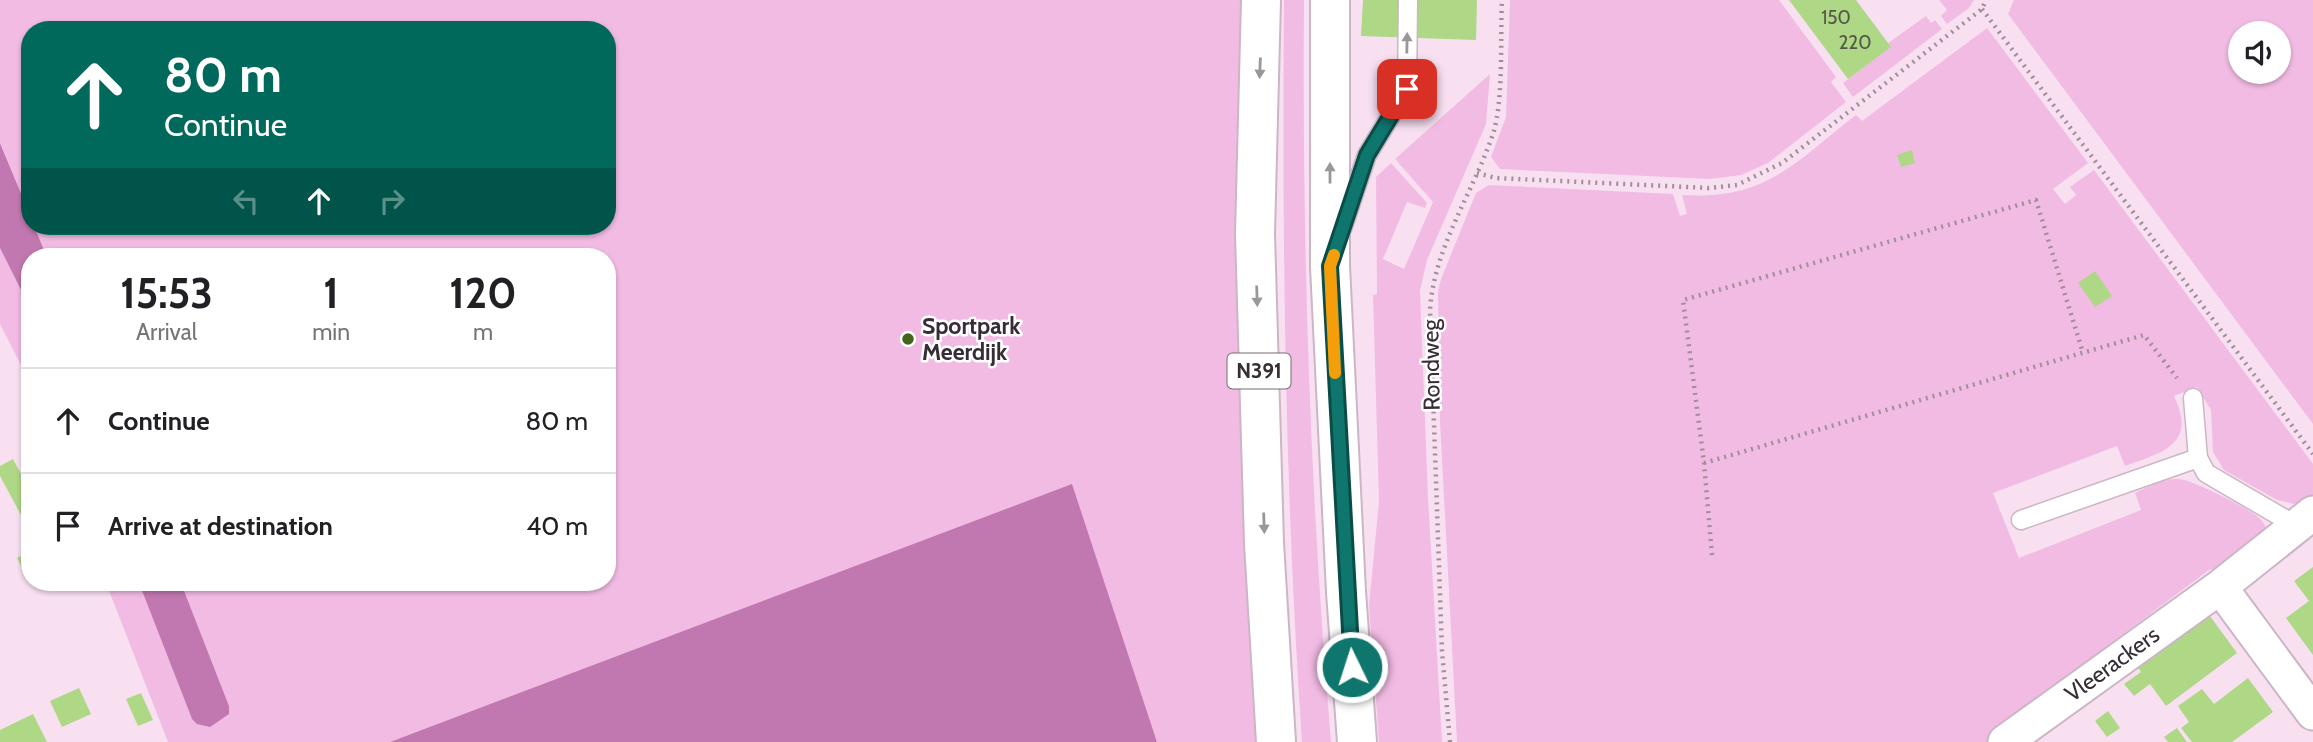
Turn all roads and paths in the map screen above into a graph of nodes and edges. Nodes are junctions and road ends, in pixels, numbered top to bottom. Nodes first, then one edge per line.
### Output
1 (1261, 0) edge
2 (1330, 0) edge
3 (1408, 0) edge
4 (1502, 0) edge
5 (1986, 0) edge
6 (1982, 9) junction
7 (1477, 173) junction
8 (1330, 266) junction
9 (2083, 353) junction
10 (2193, 398) joint
11 (2313, 454) edge
12 (2198, 458) junction
13 (1704, 463) junction
14 (2304, 519) edge
15 (2021, 520) dead end
16 (1712, 555) dead end
17 (2220, 587) junction
18 (2313, 713) edge
19 (1276, 742) edge
20 (1357, 742) edge
21 (1450, 742) edge
22 (2005, 742) edge

1 -> 19 main road, N391
8 -> 2 main road
8 -> 3 lane
4 - 7 path, Rondweg
5 - 6 path
6 - 7 path
6 - 11 path
7 - 21 path, Rondweg
8 - 20 main road
9 - 10 path
9 - 13 path
9 - 13 path
10 - 12 lane
12 - 14 lane
12 - 15 lane
13 - 16 path
14 - 17 street, Vleerackers
17 - 18 street
17 - 22 street, Vleerackers

